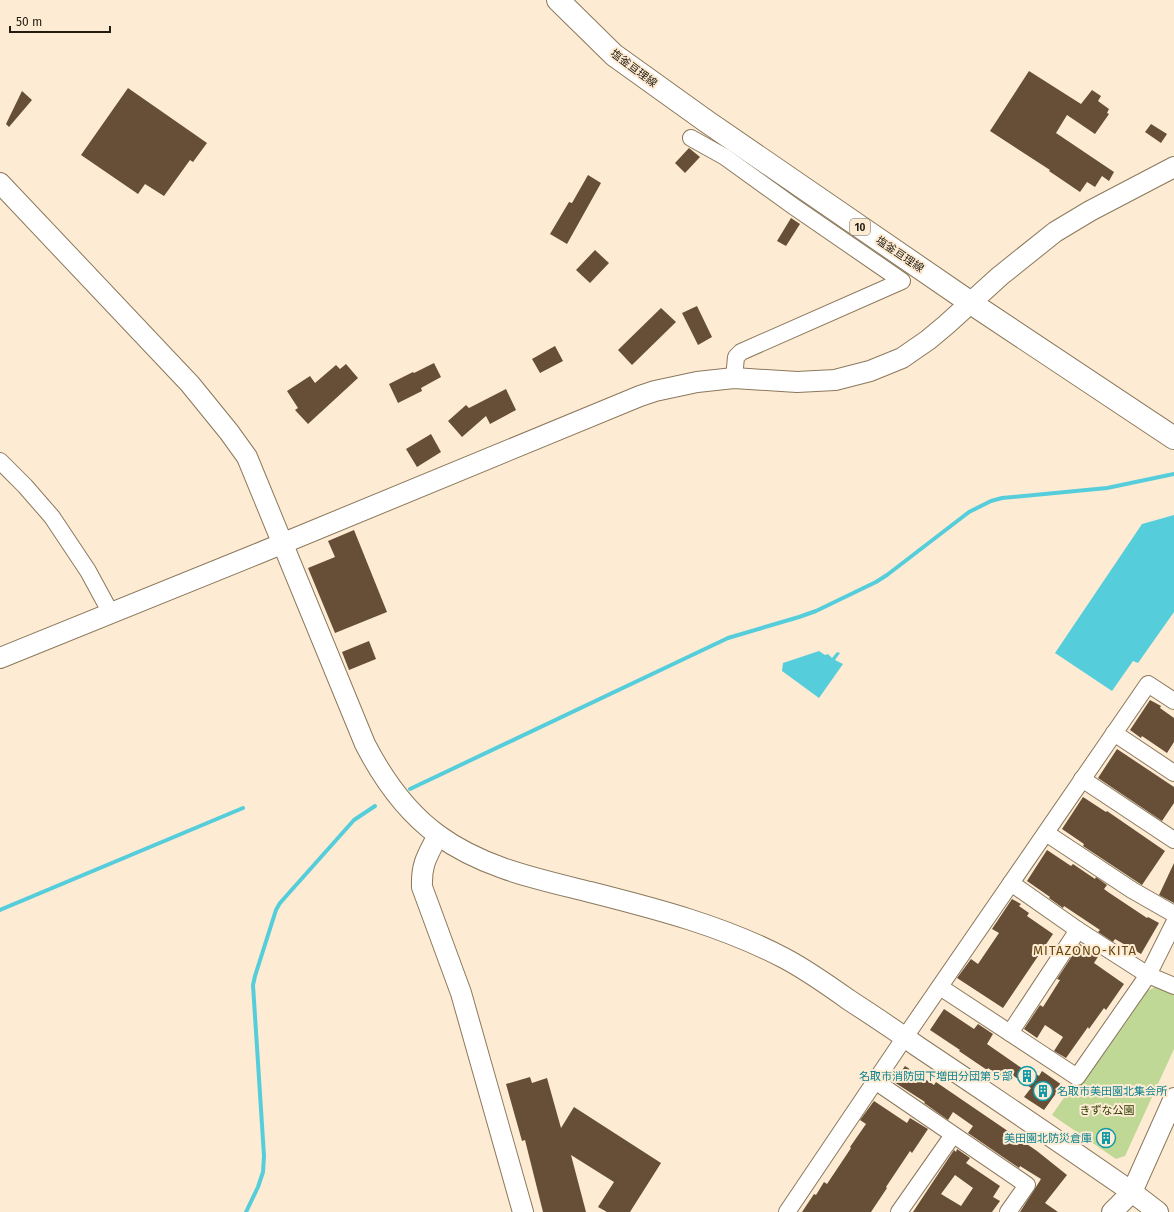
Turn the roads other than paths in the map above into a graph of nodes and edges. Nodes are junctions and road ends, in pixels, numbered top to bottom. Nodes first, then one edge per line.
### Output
1 (558, 0) edge
2 (691, 138) dead end
3 (1174, 167) edge
4 (0, 183) edge
5 (971, 303) junction
6 (734, 378) junction
7 (1174, 438) edge
8 (0, 461) edge
9 (282, 544) junction
10 (112, 613) junction
11 (0, 658) edge
12 (1174, 701) edge
13 (1114, 733) junction
14 (1174, 773) edge
15 (1082, 779) junction
16 (1046, 833) junction
17 (438, 835) junction
18 (1174, 840) edge
19 (1011, 883) junction
20 (1174, 914) edge
21 (1174, 923) edge
22 (1078, 930) junction
23 (1148, 975) junction
24 (1174, 986) edge
25 (940, 987) junction
26 (1010, 1033) junction
27 (905, 1037) junction
28 (875, 1081) junction
29 (1174, 1098) edge
30 (953, 1135) junction
31 (1132, 1192) junction
32 (523, 1212) edge
33 (787, 1212) edge
34 (899, 1212) edge
35 (1008, 1212) edge
36 (1112, 1212) edge
37 (1158, 1212) edge

1 - 5 main road, 塩釜亘理線 / 10
2 - 6 street
3 - 5 street
4 - 9 street
5 - 6 street
5 - 7 main road, 塩釜亘理線 / 10
6 - 9 street
8 - 10 street
9 - 10 street
9 - 17 street
10 - 11 street
12 - 13 street
13 - 14 street
13 - 15 street
15 - 16 street
15 - 18 street
16 - 19 street
16 - 20 street
17 - 27 street
17 - 32 street
19 - 22 street
19 - 25 street
21 - 23 street
22 - 23 street
22 - 26 street
23 - 24 street
23 - 26 street
25 - 26 street
25 - 27 street
27 - 28 street
27 - 31 street
28 - 30 street
28 - 33 street
29 - 31 street
30 - 34 street
30 - 35 street
31 - 36 street
31 - 37 street

